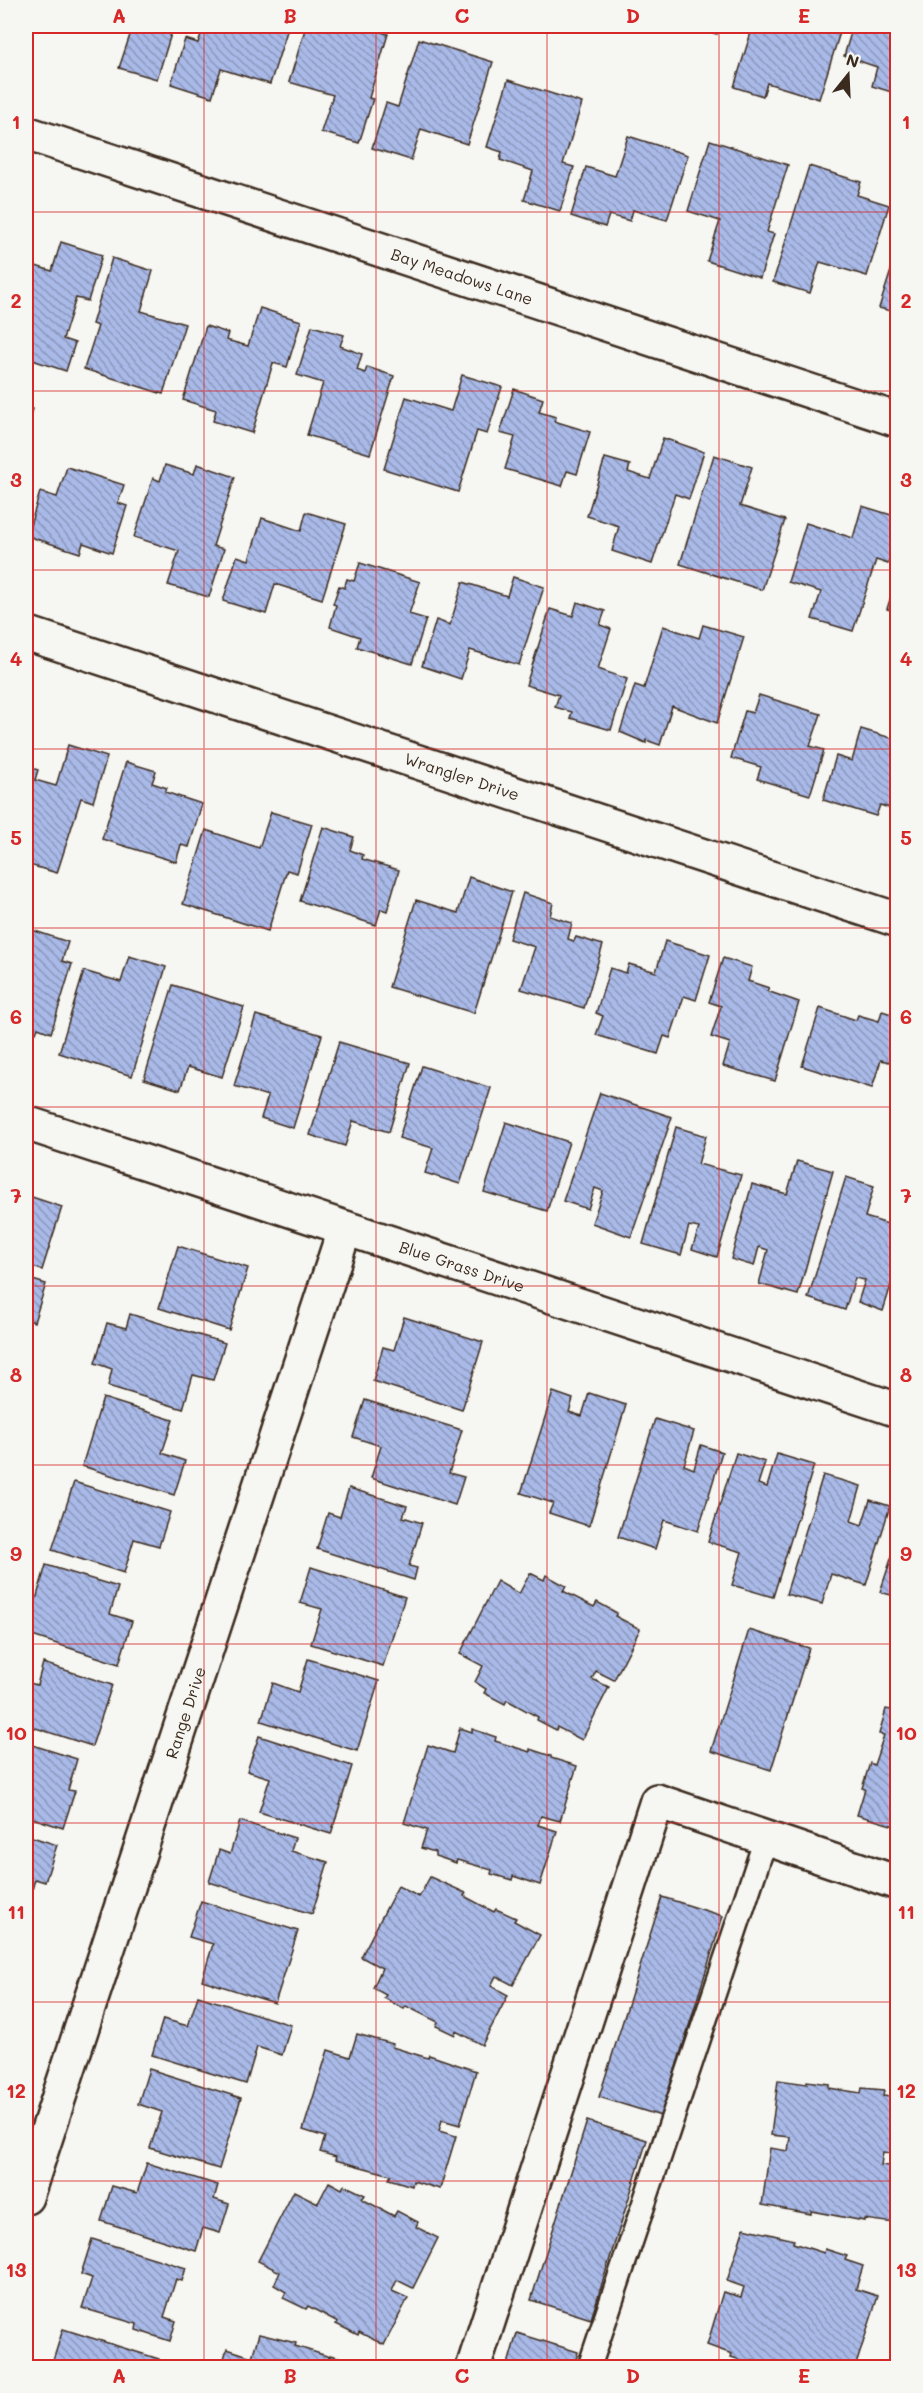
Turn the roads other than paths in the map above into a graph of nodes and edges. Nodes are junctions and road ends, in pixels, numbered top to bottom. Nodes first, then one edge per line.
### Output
1 (26, 134) edge
2 (897, 420) edge
3 (26, 633) edge
4 (897, 920) edge
5 (26, 1123) edge
6 (345, 1228) junction
7 (897, 1410) edge
8 (766, 1838) junction
9 (897, 1883) edge
10 (31, 2161) edge
11 (26, 2197) edge
12 (473, 2367) edge
13 (589, 2367) edge

1 - 2 street, Bay Meadows Lane
3 - 4 street, Wrangler Drive
5 - 6 street, Blue Grass Drive
6 - 7 street, Blue Grass Drive
6 - 10 street, Range Drive
8 - 9 street
8 - 12 street
8 - 13 lane
10 - 11 street, Range Drive

